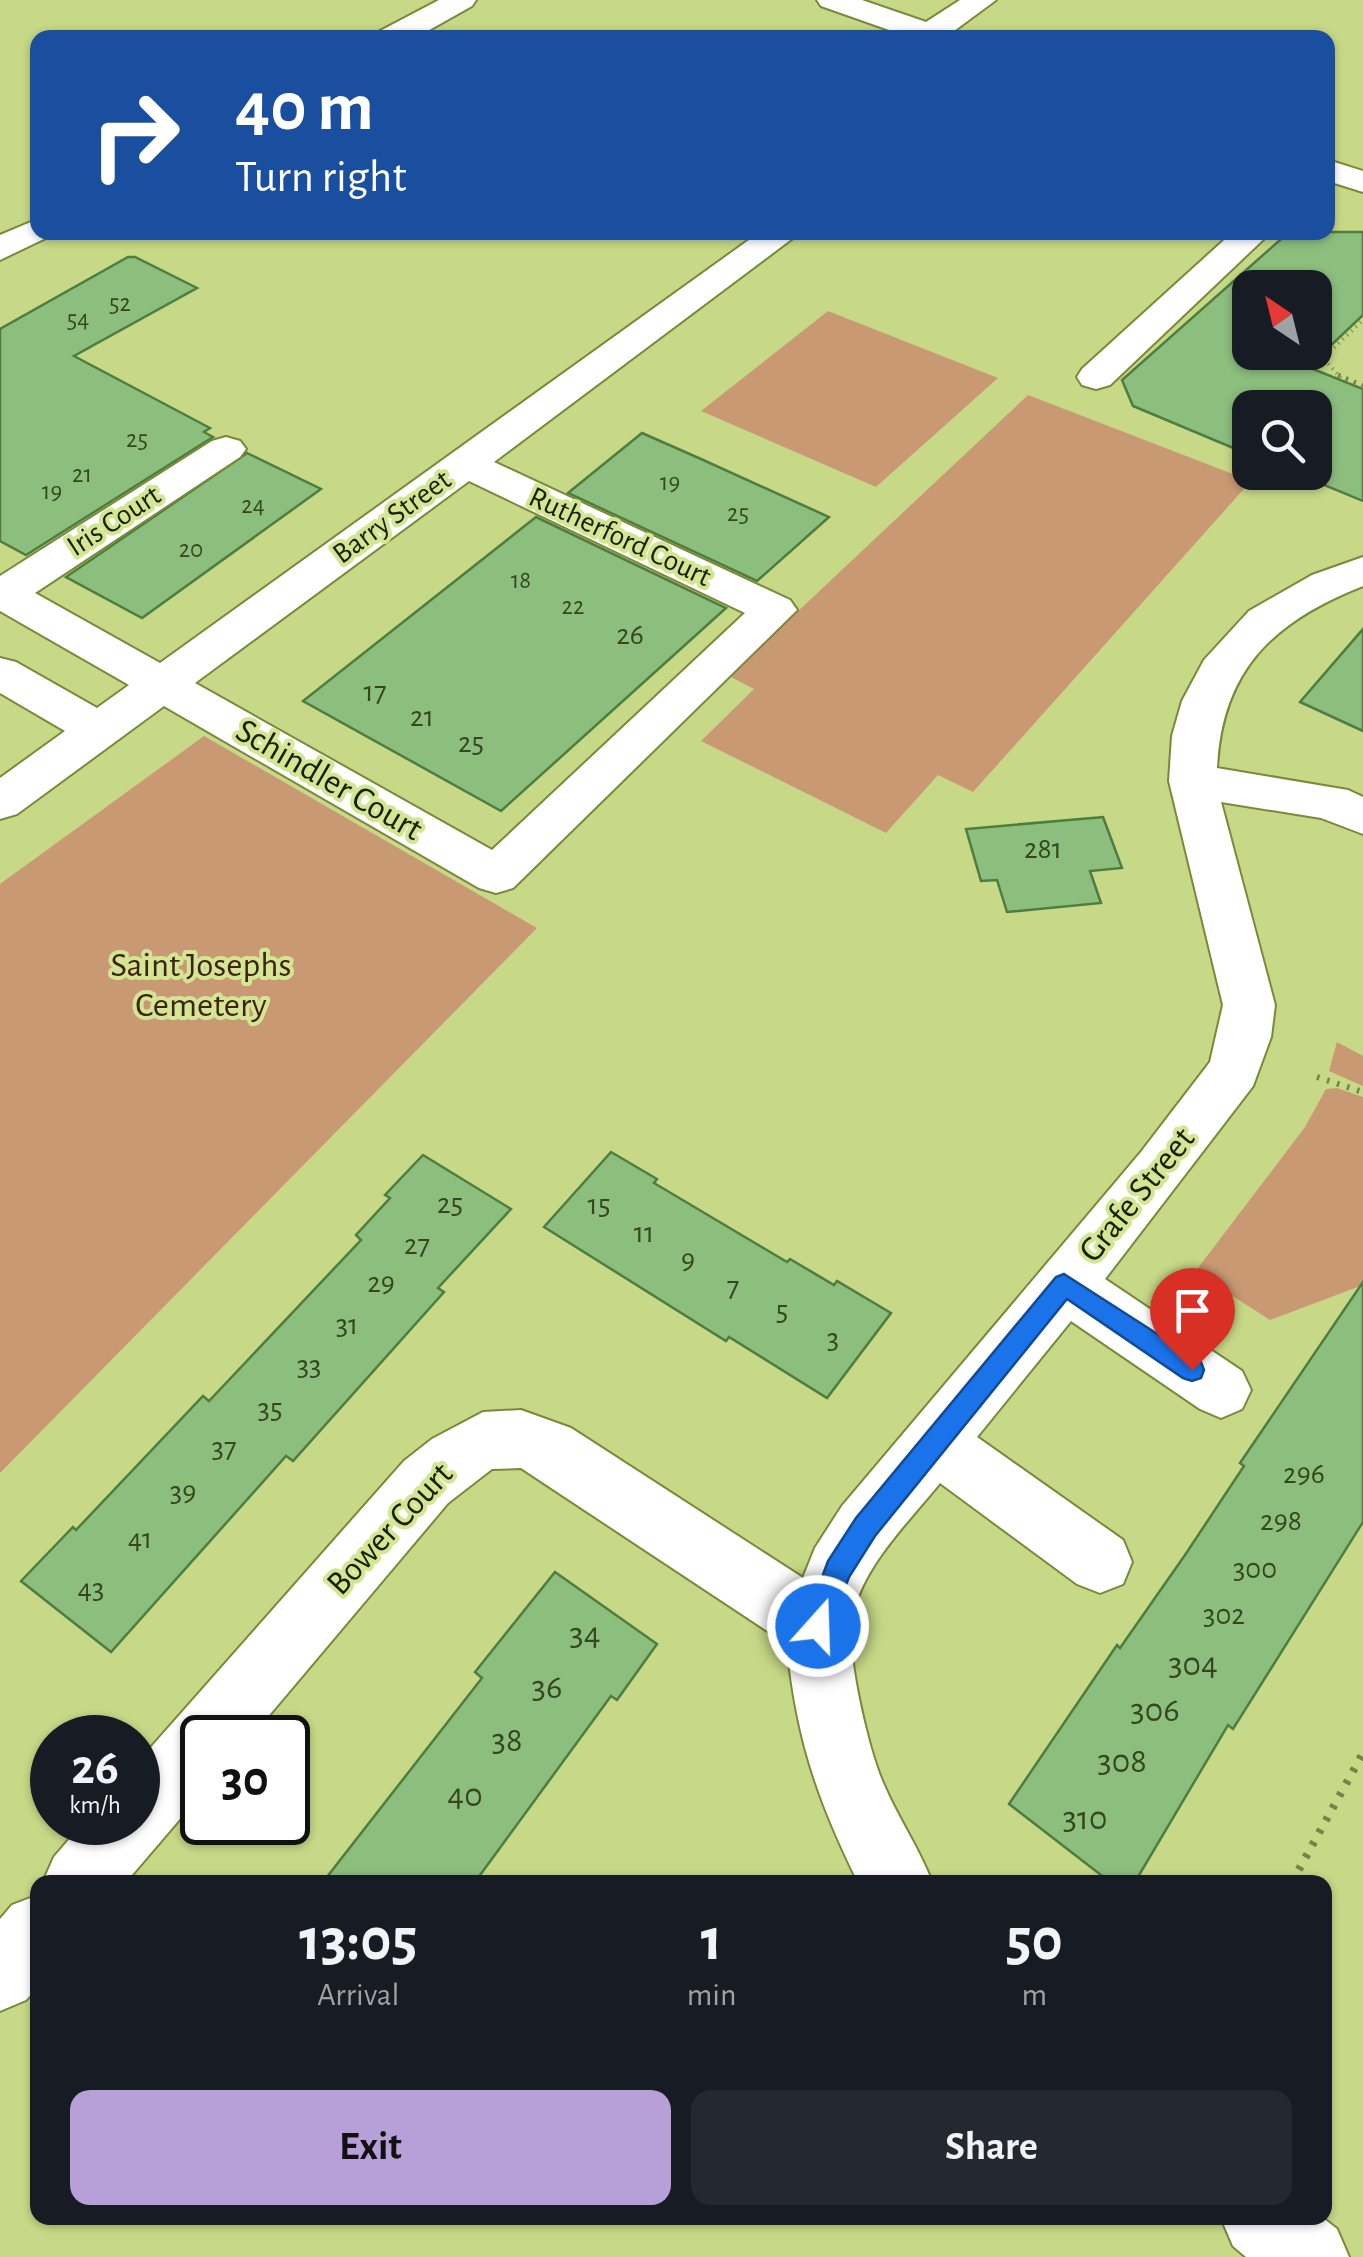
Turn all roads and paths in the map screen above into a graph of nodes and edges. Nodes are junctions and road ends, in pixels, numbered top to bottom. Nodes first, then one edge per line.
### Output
1 (460, 0) edge
2 (832, 0) edge
3 (981, 0) edge
4 (406, 30) edge
5 (922, 30) edge
6 (943, 30) edge
7 (30, 233) edge
8 (773, 240) edge
9 (1245, 240) edge
10 (0, 249) edge
11 (1363, 320) edge
12 (1096, 377) dead end
13 (1363, 386) edge
14 (226, 449) dead end
15 (465, 464) junction
16 (1363, 571) edge
17 (2, 593) edge
18 (0, 673) edge
19 (162, 684) junction
20 (99, 730) junction
21 (1193, 781) junction
22 (0, 802) edge
23 (1363, 817) edge
24 (496, 875) joint
25 (1318, 1077) dead end
26 (1363, 1092) edge
27 (1064, 1284) junction
28 (1220, 1390) dead end
29 (934, 1442) junction
30 (1100, 1562) dead end
31 (818, 1626) junction
32 (225, 1715) edge
33 (1363, 1753) edge
34 (180, 1767) edge
35 (160, 1790) edge
36 (111, 1845) edge
37 (85, 1875) edge
38 (892, 1875) edge
39 (1296, 1875) edge
40 (30, 1940) edge
41 (0, 1974) edge
42 (1270, 2225) edge
43 (1308, 2257) edge

1 - 4 street
2 - 5 street
3 - 6 street
7 - 10 street
8 - 15 street, Barry Street
9 - 12 street
11 - 13 path
14 - 17 street, Iris Court
15 - 19 street, Barry Street
15 - 24 street, Rutherford Court
16 - 21 street, Grafe Street
17 - 19 street, Iris Court
18 - 20 street
19 - 20 street, Barry Street
19 - 24 street, Schindler Court
20 - 22 street, Barry Street
21 - 23 street
21 - 27 street, Grafe Street
25 - 26 path
27 - 28 street
27 - 29 street, Grafe Street
29 - 30 street
29 - 31 street, Grafe Street
31 - 32 street, Bower Court
31 - 38 street, Grafe Street
33 - 39 path
34 - 35 street, Bower Court
36 - 37 street
40 - 41 street
42 - 43 street

